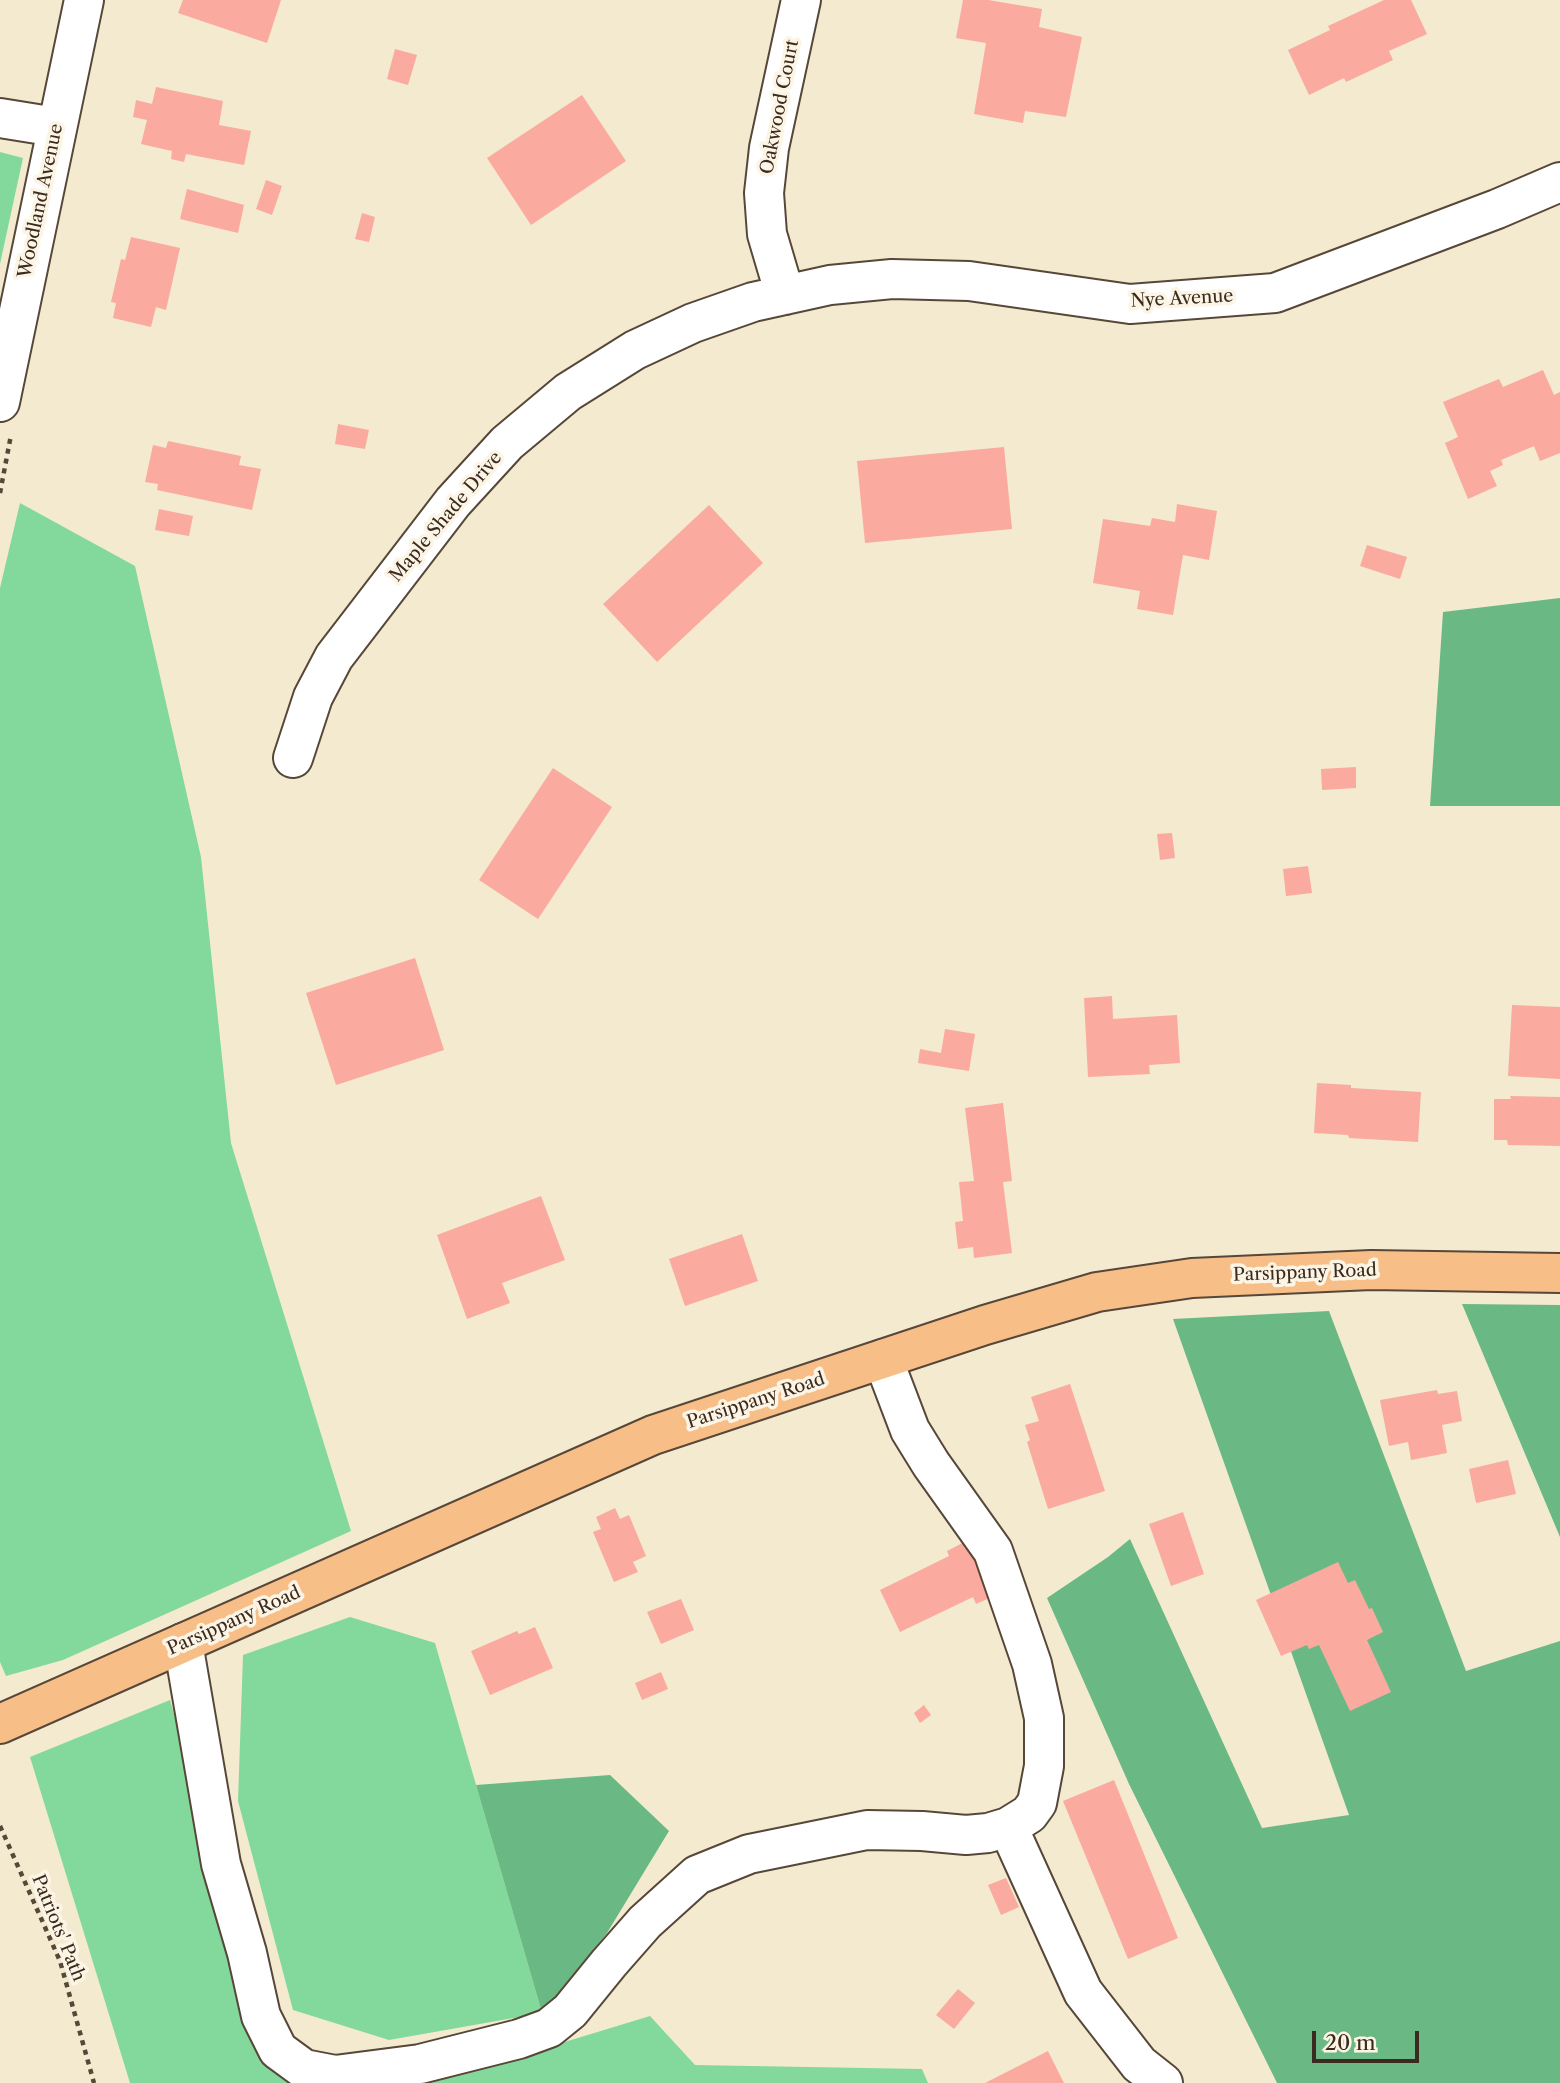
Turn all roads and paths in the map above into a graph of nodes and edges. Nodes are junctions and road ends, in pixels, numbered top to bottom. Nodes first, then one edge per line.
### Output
1 (84, 0) edge
2 (800, 0) edge
3 (0, 118) edge
4 (56, 127) junction
5 (1560, 182) edge
6 (785, 295) junction
7 (0, 402) edge
8 (293, 758) dead end
9 (1560, 1273) edge
10 (883, 1359) junction
11 (183, 1643) junction
12 (0, 1724) edge
13 (0, 1826) edge
14 (1008, 1827) junction
15 (94, 2083) edge
16 (1163, 2083) edge

1 - 4 street, Woodland Avenue
2 - 6 street, Oakwood Court
3 - 4 street
4 - 7 street, Woodland Avenue
5 - 6 street, Nye Avenue
6 - 8 street, Maple Shade Drive
9 - 10 main road, Parsippany Road
10 - 11 main road, Parsippany Road
10 - 14 street
11 - 12 main road, Parsippany Road
11 - 14 street
13 - 15 path, Patriots' Path
14 - 16 street

